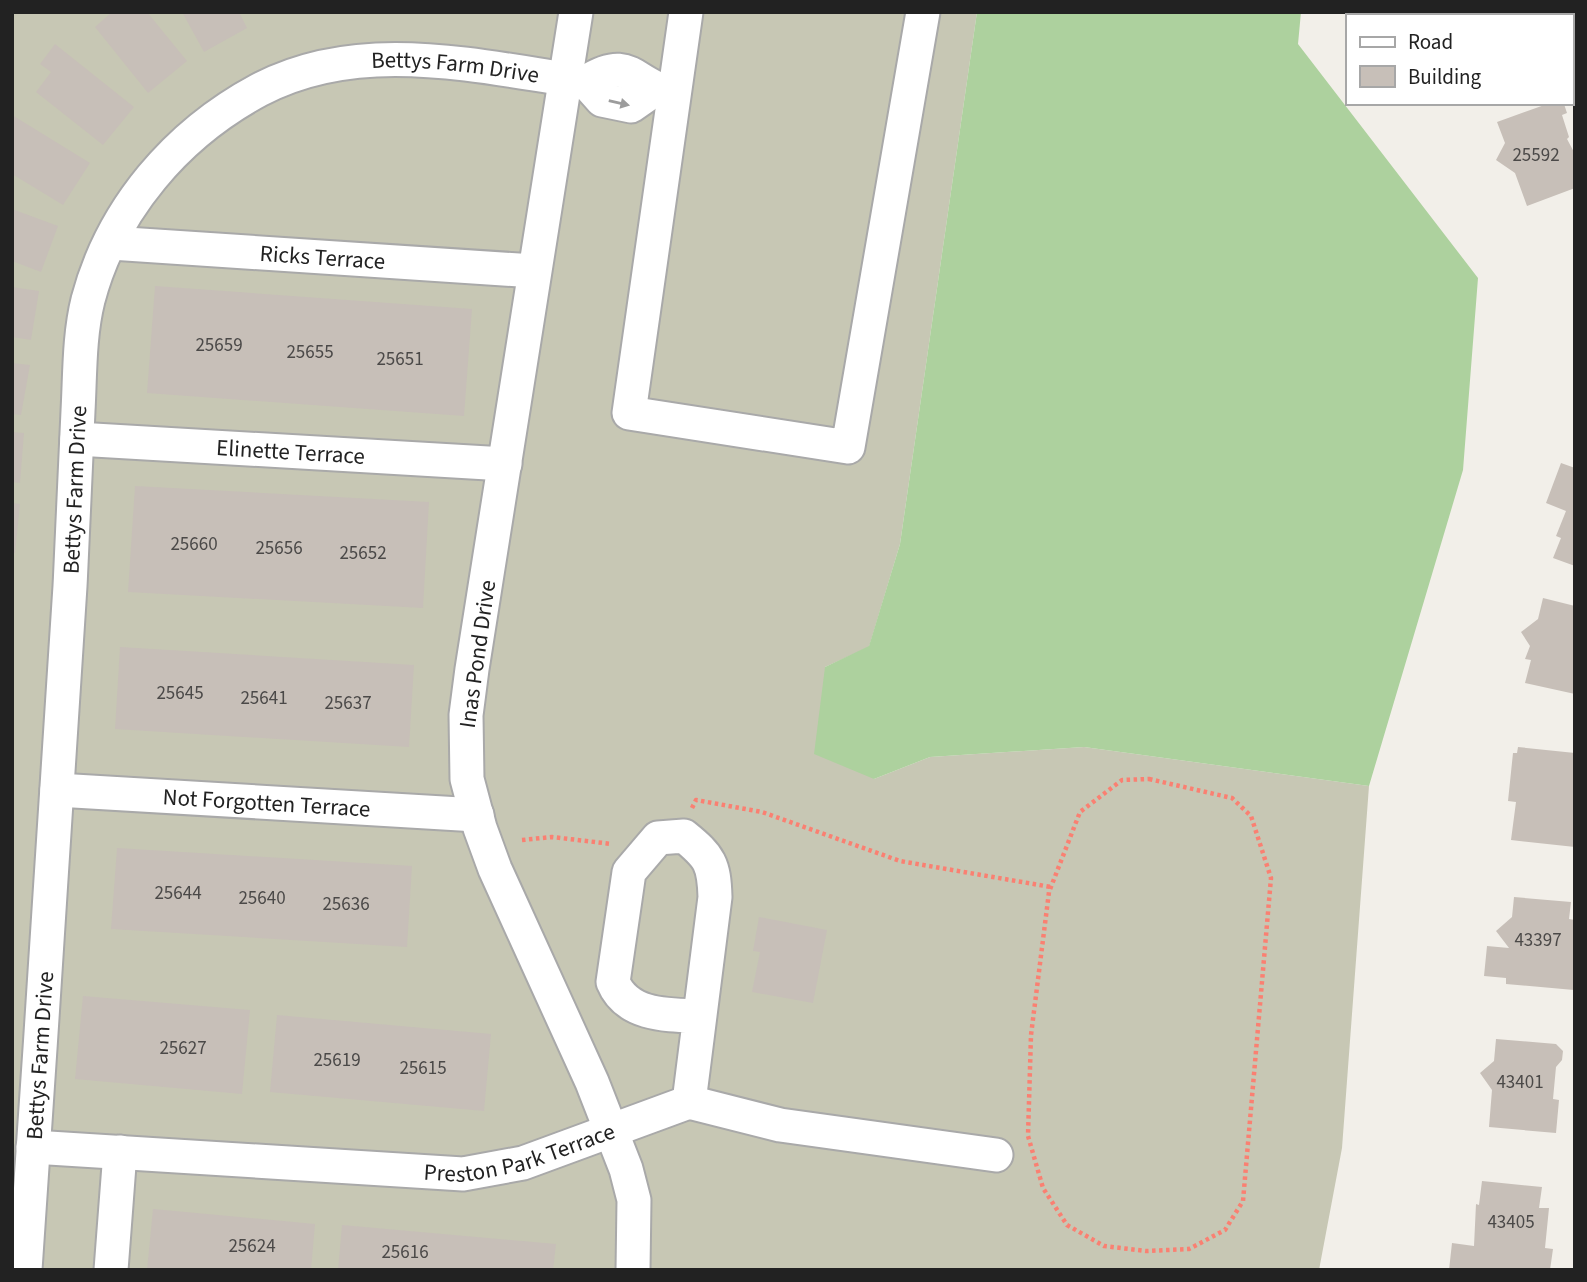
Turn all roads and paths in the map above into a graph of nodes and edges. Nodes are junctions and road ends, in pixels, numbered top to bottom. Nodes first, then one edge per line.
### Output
1 (576, 12) edge
2 (686, 12) edge
3 (923, 12) edge
4 (576, 80) junction
5 (663, 91) junction
6 (111, 243) junction
7 (534, 271) junction
8 (77, 439) junction
9 (505, 464) junction
10 (57, 790) junction
11 (477, 815) junction
12 (686, 819) dead end
13 (522, 840) dead end
14 (618, 844) dead end
15 (1051, 887) junction
16 (700, 1016) junction
17 (689, 1102) junction
18 (611, 1131) junction
19 (33, 1147) junction
20 (120, 1152) junction
21 (996, 1156) dead end
22 (25, 1270) edge
23 (111, 1270) edge
24 (633, 1270) edge

1 - 4 street, Inas Pond Drive
2 - 5 street
3 - 5 street
4 - 5 street
4 - 6 street, Bettys Farm Drive
4 - 7 street, Inas Pond Drive
6 - 7 street, Ricks Terrace
6 - 8 street, Bettys Farm Drive
7 - 9 street, Inas Pond Drive
8 - 9 street, Elinette Terrace
8 - 10 street, Bettys Farm Drive
9 - 11 street, Inas Pond Drive
10 - 11 street, Not Forgotten Terrace
10 - 19 street, Bettys Farm Drive
11 - 18 street, Inas Pond Drive
12 - 15 path
13 - 14 path
15 - 15 path
16 - 16 street
16 - 17 street
17 - 18 street, Preston Park Terrace
17 - 21 street
18 - 20 street, Preston Park Terrace
18 - 24 street, Inas Pond Drive
19 - 20 street, Preston Park Terrace
19 - 22 street, Bettys Farm Drive
20 - 23 street

